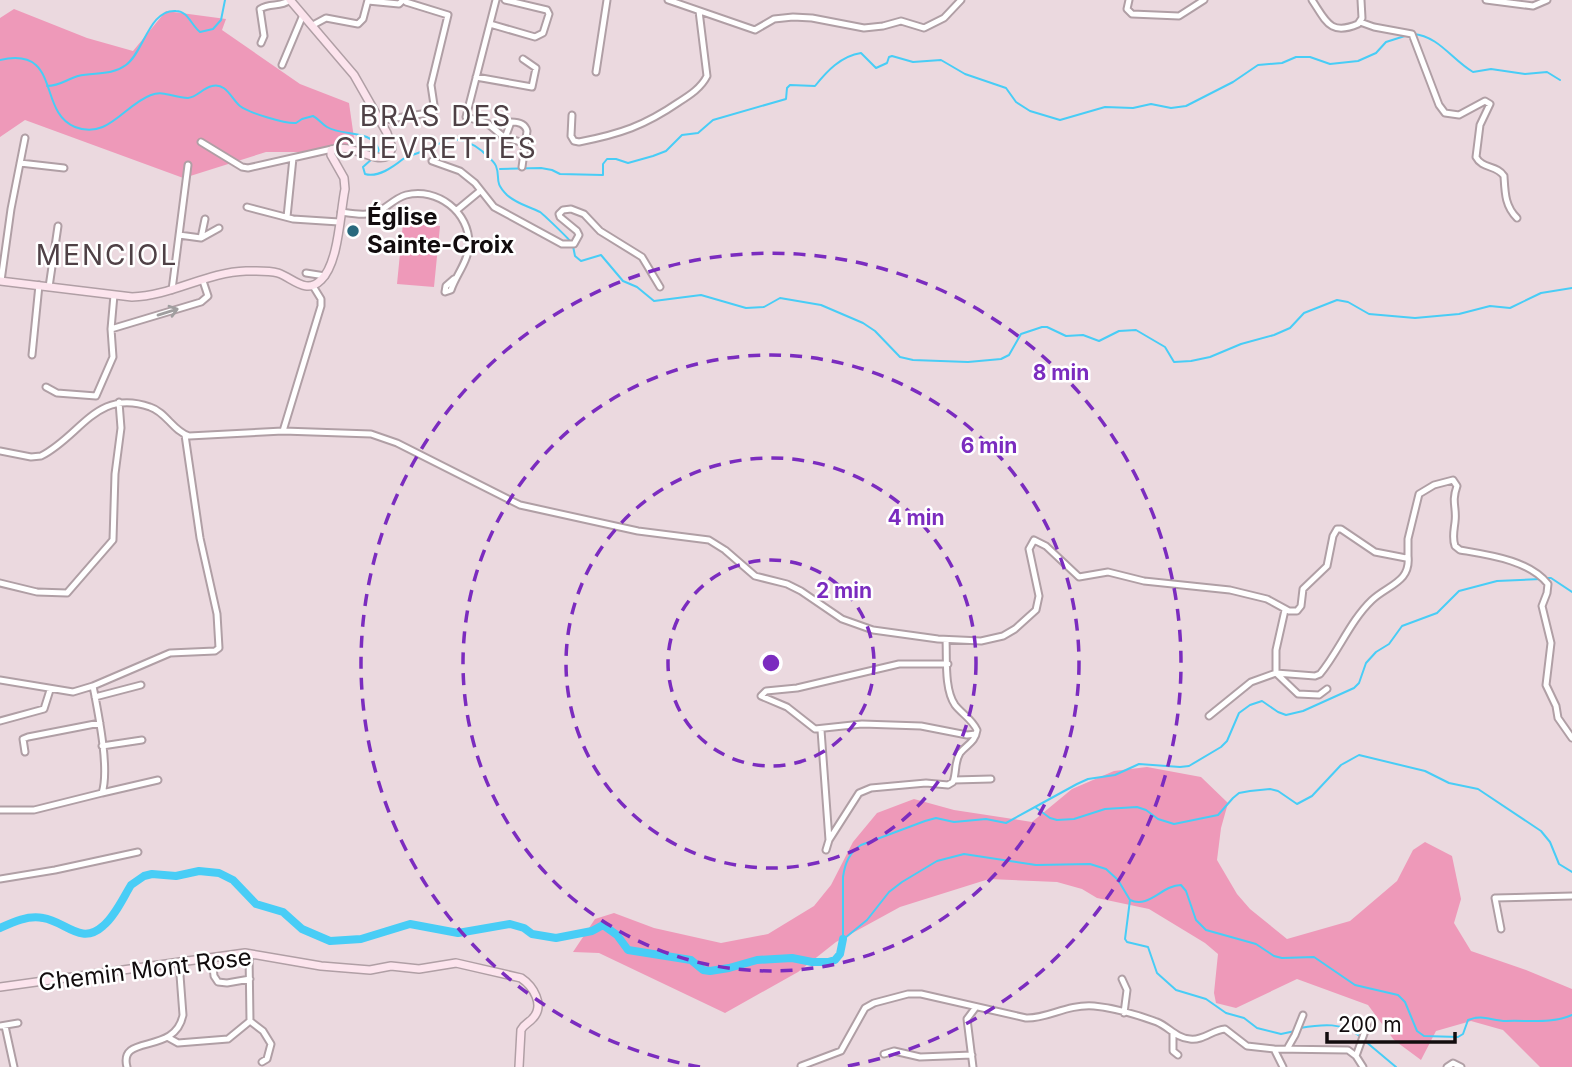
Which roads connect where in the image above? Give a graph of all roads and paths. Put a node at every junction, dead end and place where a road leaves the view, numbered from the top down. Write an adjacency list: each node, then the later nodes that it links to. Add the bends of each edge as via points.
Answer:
1 (290, 0): 16 (main road); 20 (street, via 260,9)
2 (496, 0): 18 (street)
3 (505, 0): 18 (street, via 547,10 543,33 536,37)
4 (607, 0): 23 (street)
5 (668, 0): 15 (street)
6 (961, 0): 15 (street, via 944,18 924,28 901,21 864,28 793,17 774,19 755,30)
7 (1129, 0): 8 (street, via 1127,9 1132,14 1175,17)
8 (1204, 0)
9 (1312, 0): 17 (street, via 1329,26 1350,28)
10 (1361, 0): 17 (street)
11 (1486, 0): 12 (street, via 1533,6)
12 (1547, 0)
13 (368, 1): 14 (street); 19 (street, via 358,24 326,18)
14 (404, 1): 26 (street, via 447,15 431,85 433,112)
15 (699, 11): 25 (street, via 706,76 692,93 653,120 579,142 571,136)
16 (303, 15): 19 (main road); 22 (street)
17 (1360, 22): 43 (street, via 1412,34 1445,113 1459,115 1485,101 1490,104 1480,125 1476,157 1504,176 1505,200)
18 (490, 24): 24 (street)
19 (313, 25): 26 (main road, via 354,75)
20 (261, 43)
21 (523, 59): 24 (street, via 536,68 530,88)
22 (282, 65)
23 (596, 72)
24 (476, 77): 28 (street, via 466,117 488,124)
25 (572, 115)
26 (378, 121): 31 (main road, via 392,148 386,157)
27 (25, 138): 34 (street)
28 (505, 138): 30 (street); 30 (street, via 510,122 522,124 527,131)
29 (201, 142): 32 (street, via 242,167)
30 (525, 143): 36 (street)
31 (335, 148): 32 (street); 41 (main road, via 331,155 345,183)
32 (293, 158): 42 (street)
33 (432, 161): 38 (street, via 460,171)
34 (20, 163): 37 (street); 53 (street)
35 (188, 166): 48 (street)
36 (522, 167)
37 (64, 168)
38 (481, 191): 40 (street); 58 (street, via 497,209 568,245 576,243 579,235 559,214 571,209 581,212 642,257)
39 (247, 207): 42 (street)
40 (457, 210): 41 (street, via 440,198 421,193 405,195 369,215); 52 (street, via 469,244)
41 (341, 212): 45 (main road)
42 (287, 217): 45 (street)
43 (1517, 218)
44 (205, 219): 49 (street)
45 (339, 222): 51 (main road)
46 (58, 226): 57 (street)
47 (219, 228): 49 (street)
48 (179, 235): 49 (street); 59 (street)
49 (201, 238)
50 (306, 273): 51 (street)
51 (325, 275): 56 (main road)
52 (454, 279)
53 (1, 281): 55 (main road)
54 (203, 281): 56 (main road, via 243,271 268,271); 59 (main road); 61 (street, one-way to 54, via 201,302 208,296)
55 (39, 285): 57 (main road); 62 (street)
56 (313, 286): 65 (street, via 321,306)
57 (49, 287): 60 (main road)
58 (660, 287)
59 (172, 290): 60 (main road, via 142,297)
60 (114, 295): 61 (street)
61 (111, 328): 63 (street, via 113,357 96,396 57,393)
62 (32, 355)
63 (46, 387)
64 (119, 402): 66 (street, via 152,407); 67 (street, via 103,407 41,456); 69 (street, via 111,542 67,593)
65 (283, 431): 66 (street); 71 (street, via 358,432 385,438 520,505 638,531 709,540 755,576 787,584 842,619 873,630)
66 (185, 435): 76 (street, via 219,645 215,651 170,653)
67 (0, 451)
68 (1408, 556): 70 (street, via 1402,559 1375,552 1337,529 1327,566 1303,589 1300,608); 73 (street, via 1405,576 1372,600 1320,674); 85 (street, via 1419,494 1455,481 1455,546 1504,558 1548,584 1542,606 1551,643 1546,685 1558,718)
69 (0, 583)
70 (1285, 610): 71 (street, via 1267,599 1230,590 1144,581 1108,572 1079,578 1034,540 1028,549 1039,596 1036,610 1003,636 981,641); 73 (street)
71 (946, 639): 72 (street)
72 (948, 664): 83 (street, via 899,664 766,691 761,696); 84 (street, via 954,703 974,723)
73 (1276, 673): 77 (street, via 1298,694 1319,695); 80 (street, via 1251,682)
74 (0, 680): 78 (street)
75 (141, 685): 79 (street)
76 (93, 686): 78 (street); 79 (street)
77 (1328, 689)
78 (50, 690): 81 (street, via 44,709)
79 (95, 697): 82 (street)
80 (1209, 716)
81 (0, 721)
82 (100, 723): 87 (street); 88 (street, via 23,738)
83 (821, 730): 84 (street, via 862,724); 94 (street)
84 (976, 733): 89 (street, via 958,756)
85 (1572, 738)
86 (142, 740): 87 (street)
87 (102, 746): 92 (street)
88 (25, 752)
89 (954, 779): 90 (street); 94 (street, via 948,785 926,783 859,793)
90 (991, 779)
91 (158, 780): 92 (street)
92 (102, 793): 93 (street, via 34,810)
93 (0, 810)
94 (829, 840): 95 (street)
95 (826, 850)
96 (138, 852): 97 (street)
97 (0, 879)
98 (1572, 896): 99 (street, via 1495,898)
99 (1501, 929)
100 (249, 954): 101 (main road, Chemin Mont Rose); 103 (street); 125 (main road, Chemin Mont Rose, via 370,970 456,963 521,978 535,994 537,1010 521,1030)
101 (212, 958): 102 (main road, Chemin Mont Rose); 103 (street, via 218,982)
102 (179, 962): 105 (main road, Chemin Mont Rose); 114 (street, via 183,1015 178,1030)
103 (250, 979): 110 (street)
104 (1122, 979): 107 (street, via 1127,990)
105 (0, 988)
106 (976, 1007): 107 (street, via 1031,1018 1083,1006); 118 (street, via 967,1019); 122 (street, via 916,993 874,1003 860,1015 841,1051)
107 (1124, 1013): 113 (street, via 1156,1022)
108 (1303, 1015): 116 (street)
109 (1369, 1020): 120 (street)
110 (250, 1021): 114 (street, via 228,1040 178,1042); 121 (street, via 271,1044)
111 (18, 1023): 112 (street)
112 (3, 1026): 123 (street)
113 (1173, 1034): 115 (street, via 1195,1040 1225,1029 1247,1046); 119 (street)
114 (169, 1038): 124 (street, via 129,1050)
115 (1273, 1049): 116 (street); 127 (street)
116 (1287, 1049): 120 (street, via 1343,1049)
117 (884, 1054): 118 (street)
118 (972, 1055): 126 (street)
119 (1178, 1055)
120 (1356, 1056): 128 (street)
121 (262, 1062)
122 (802, 1066)
123 (15, 1067)
124 (127, 1067)
125 (519, 1067)
126 (973, 1067)
127 (1283, 1067)
128 (1363, 1067)
129 (1447, 1067): 130 (street, via 1453,1063)
130 (1461, 1067)

